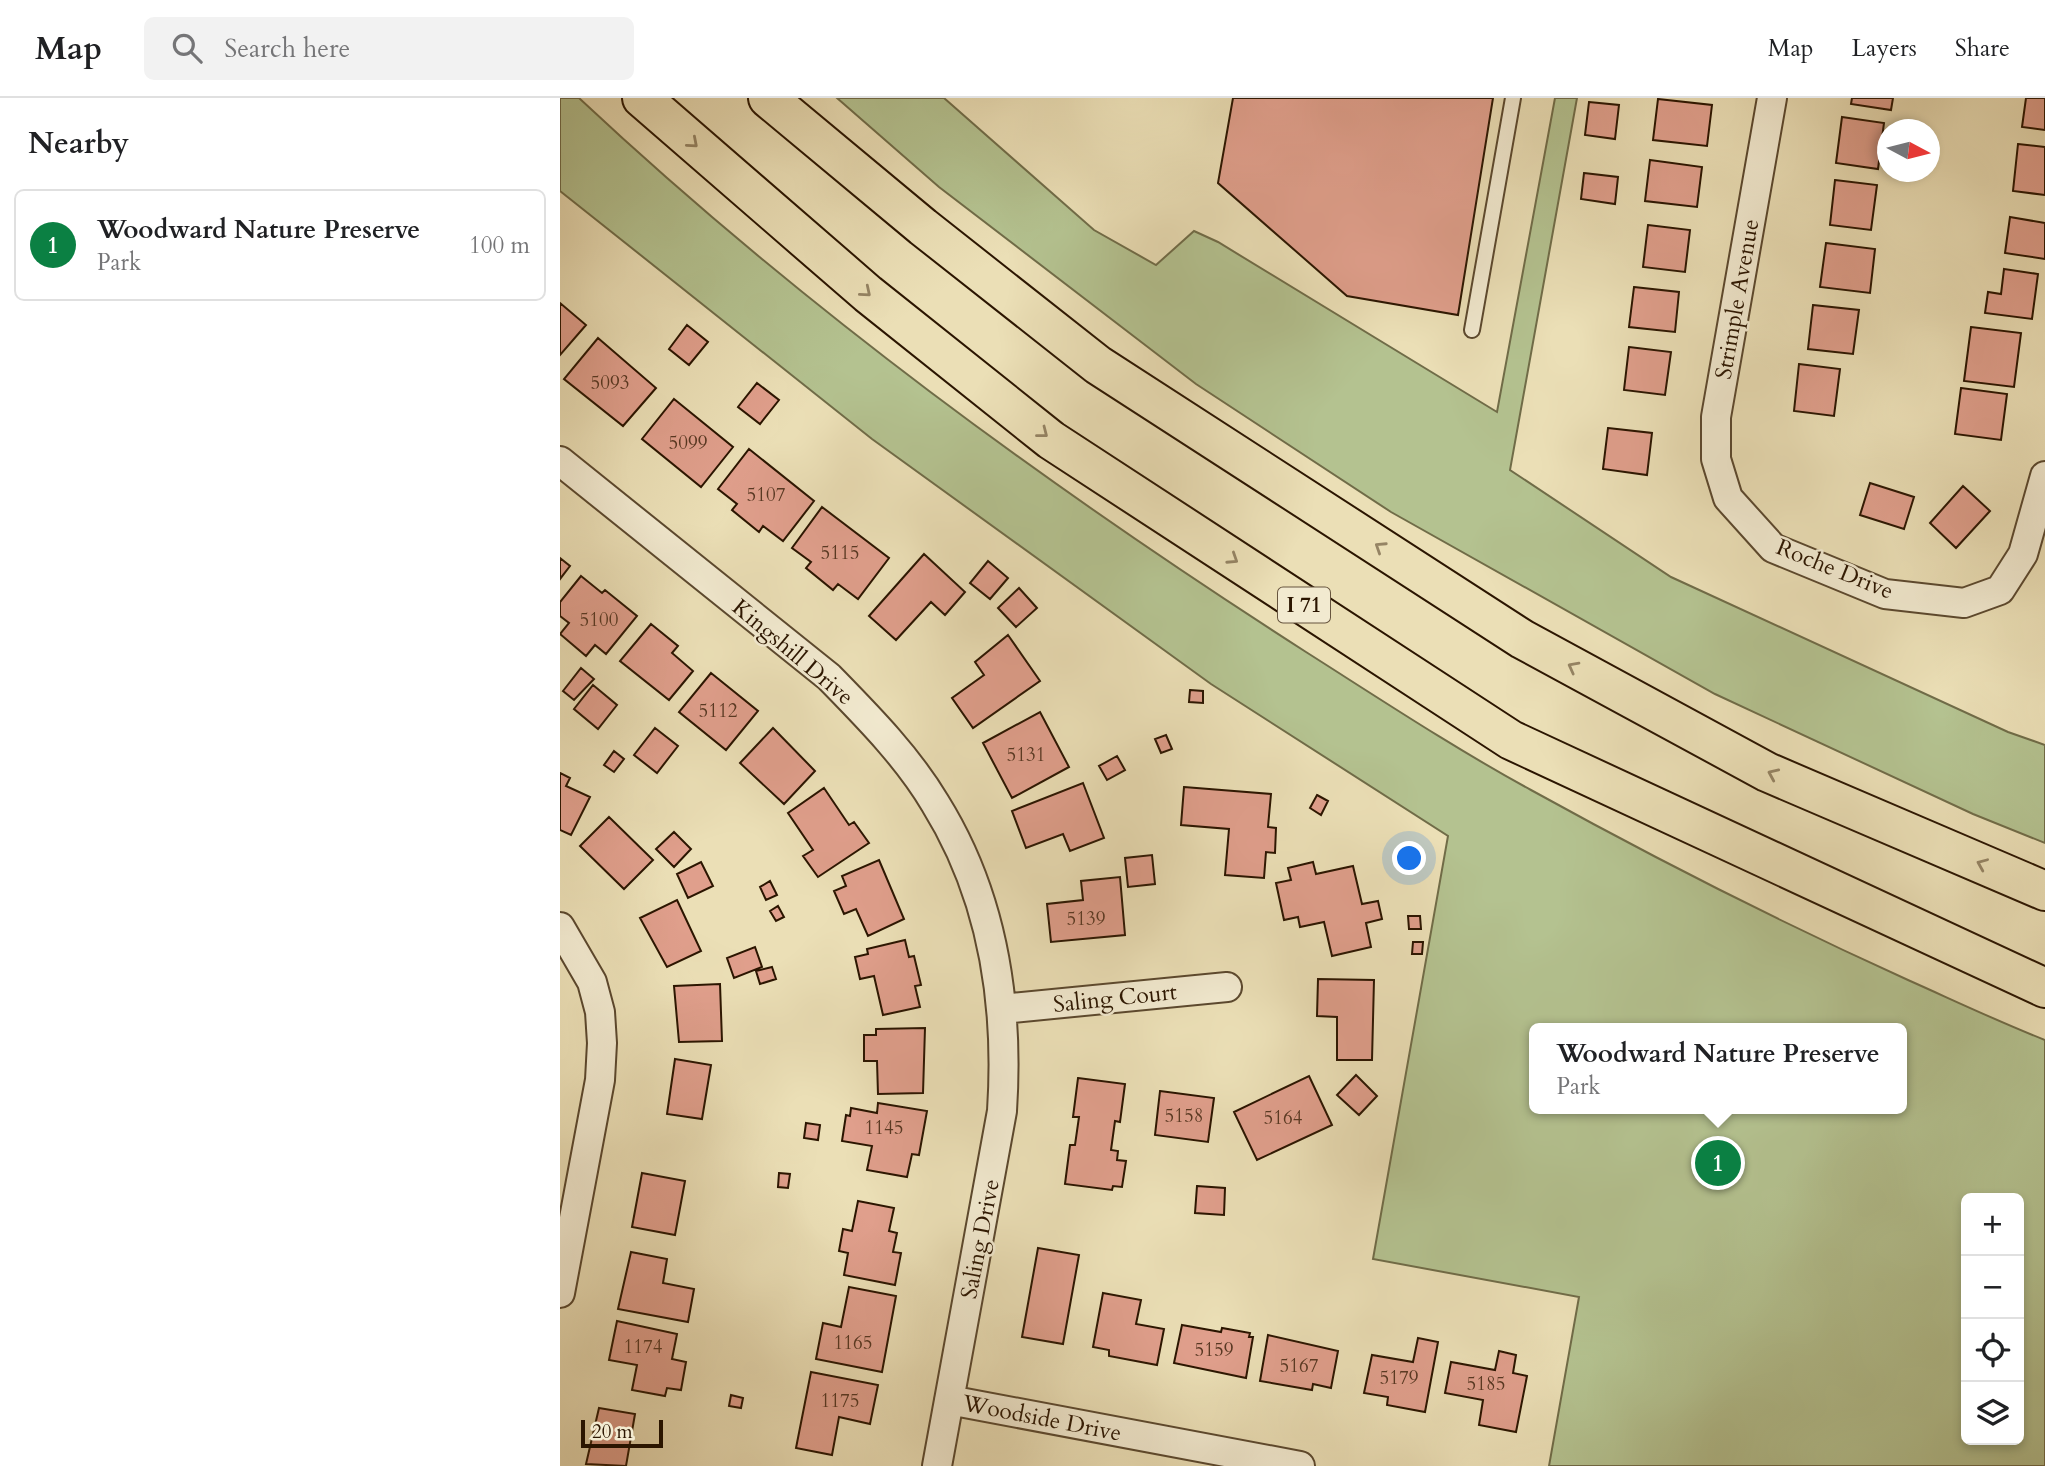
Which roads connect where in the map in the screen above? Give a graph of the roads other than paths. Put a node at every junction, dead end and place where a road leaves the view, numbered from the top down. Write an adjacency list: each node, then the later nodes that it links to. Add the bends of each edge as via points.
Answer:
1 (642, 98): 12 (highway, I 71, one-way to 12, via 868,294 1051,440 1511,740)
2 (768, 98): 9 (highway, one-way to 2, via 1767,772 1522,639 1098,365)
3 (1513, 98): 5 (lane)
4 (1772, 98): 8 (street, Strimple Avenue, via 1716,417 1716,459)
5 (1472, 330)
6 (560, 461): 13 (street, Kingshill Drive, via 829,677 905,762 936,804 982,904)
7 (2045, 476): 8 (street, Roche Drive, via 2022,554 2000,590 1964,603 1885,594 1773,548)
8 (1728, 498)
9 (2045, 891)
10 (560, 927): 14 (street, via 592,982 602,1043 600,1080)
11 (1227, 987): 13 (street, Saling Court)
12 (2045, 988)
13 (1002, 1009): 15 (street, Saling Drive, via 1006,1058 996,1153)
14 (560, 1293)
15 (949, 1400): 16 (street, Saling Drive); 17 (street, Woodside Drive)
16 (937, 1466)
17 (1300, 1466)

